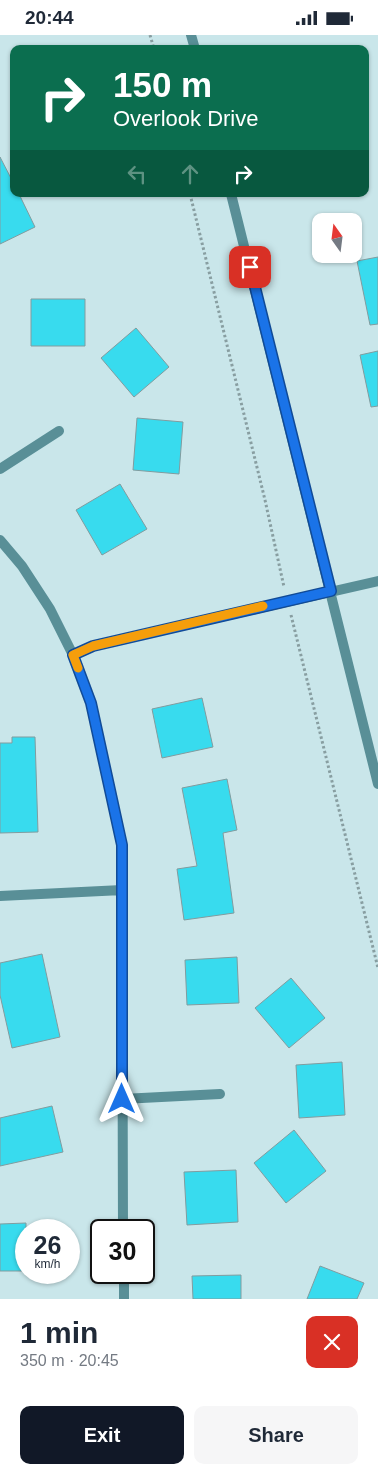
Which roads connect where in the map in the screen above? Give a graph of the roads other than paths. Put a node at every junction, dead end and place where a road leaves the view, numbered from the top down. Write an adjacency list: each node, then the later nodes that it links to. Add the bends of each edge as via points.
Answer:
1 (232, 197): 6 (street)
2 (59, 431): 3 (street)
3 (0, 469)
4 (0, 540): 7 (street, via 22,566 50,609)
5 (378, 581): 6 (street)
6 (331, 591): 7 (street, via 93,646); 8 (street)
7 (73, 655): 9 (street, via 91,703 117,816 122,845)
8 (378, 784)
9 (122, 890): 10 (street); 12 (street)
10 (0, 895)
11 (220, 1094): 12 (street)
12 (122, 1099): 13 (street)
13 (123, 1219)
14 (124, 1284): 15 (street)
15 (124, 1299)

